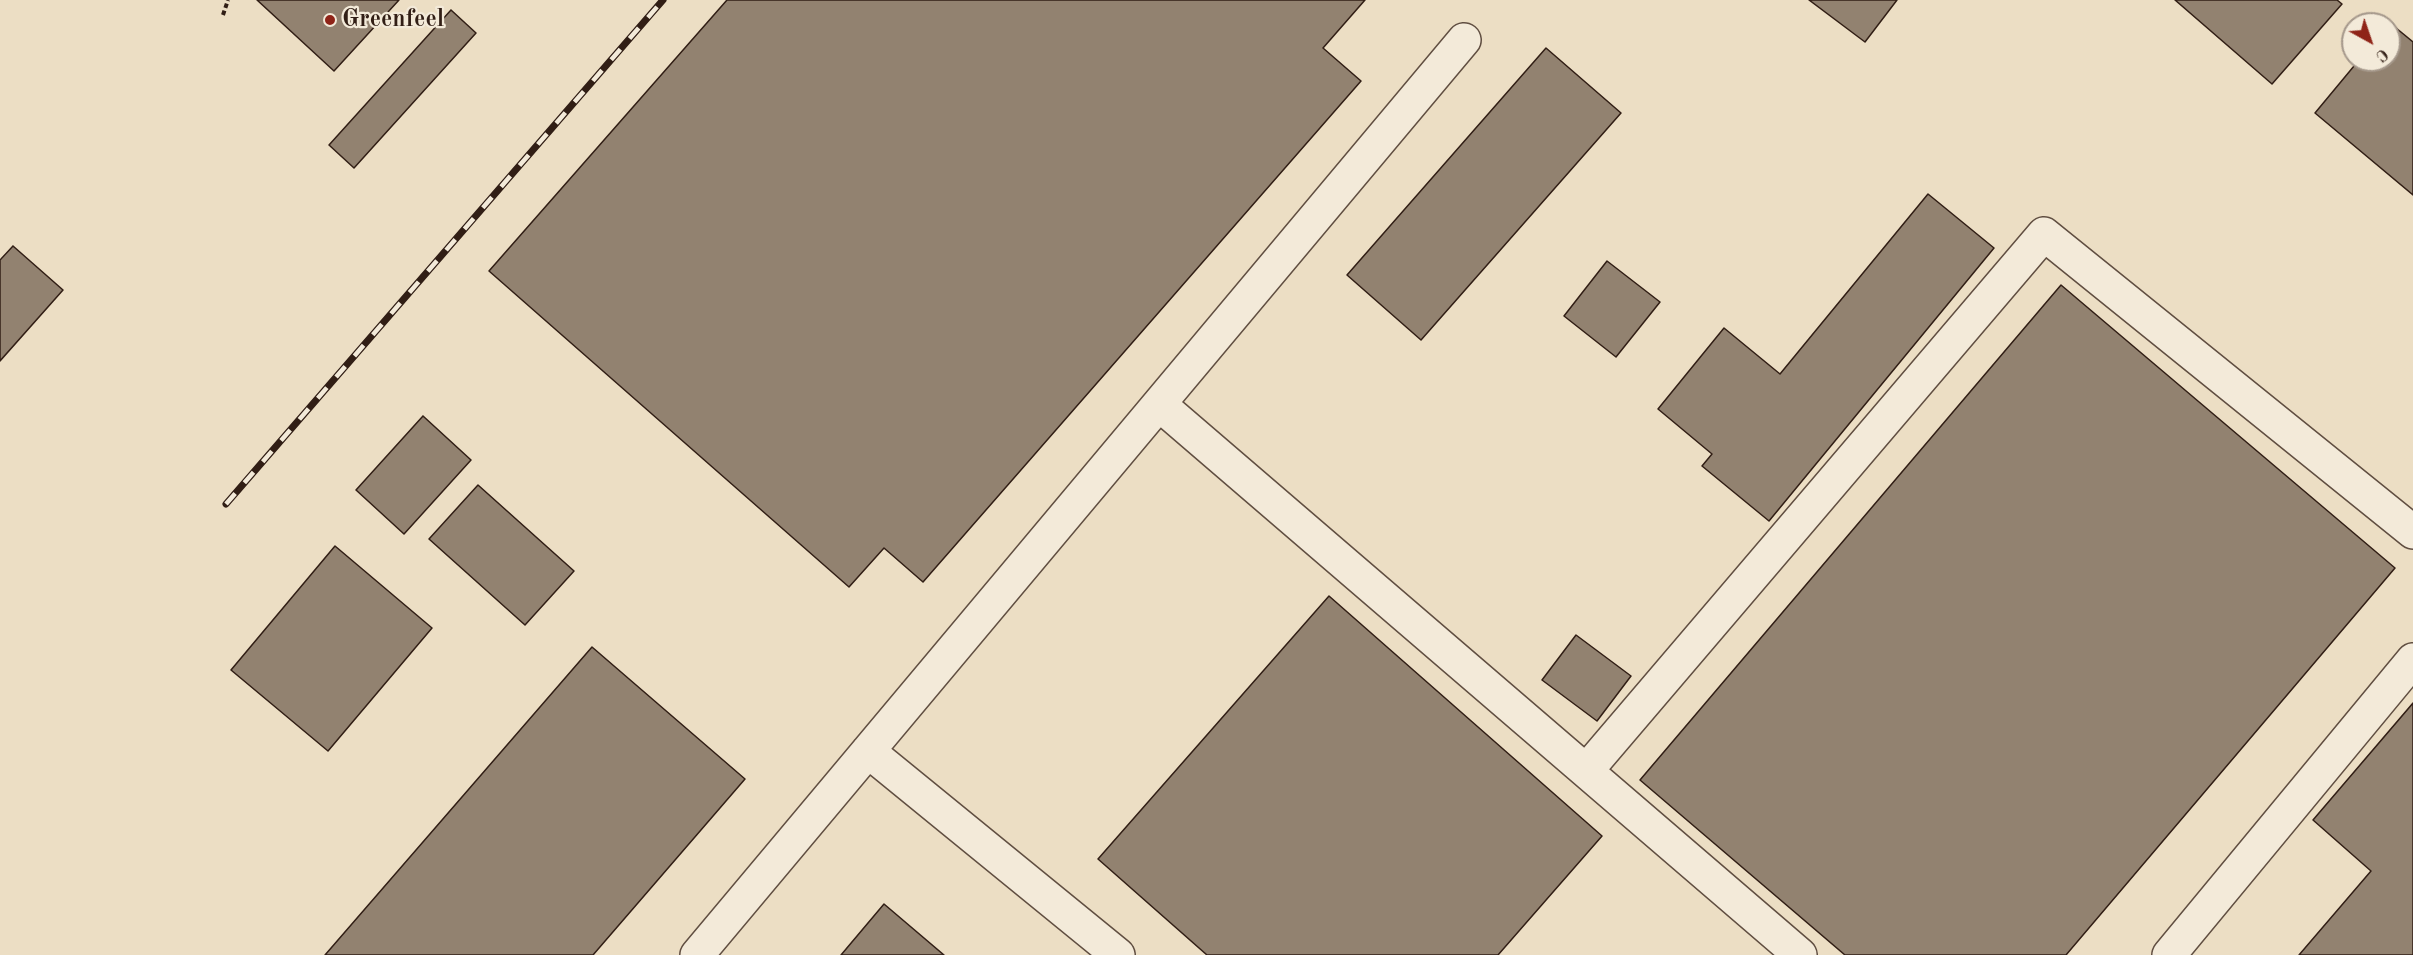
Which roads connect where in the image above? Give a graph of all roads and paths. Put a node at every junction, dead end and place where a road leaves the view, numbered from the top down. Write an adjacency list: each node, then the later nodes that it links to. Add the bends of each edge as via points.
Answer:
1 (228, 0): 2 (path)
2 (223, 15)
3 (1464, 40): 4 (lane)
4 (1159, 404): 7 (lane); 8 (lane)
5 (2413, 532): 8 (lane, via 2044,234)
6 (2413, 660): 12 (lane)
7 (868, 751): 9 (lane); 10 (lane)
8 (1586, 771): 11 (lane)
9 (697, 955)
10 (1118, 955)
11 (1800, 955)
12 (2169, 955)

